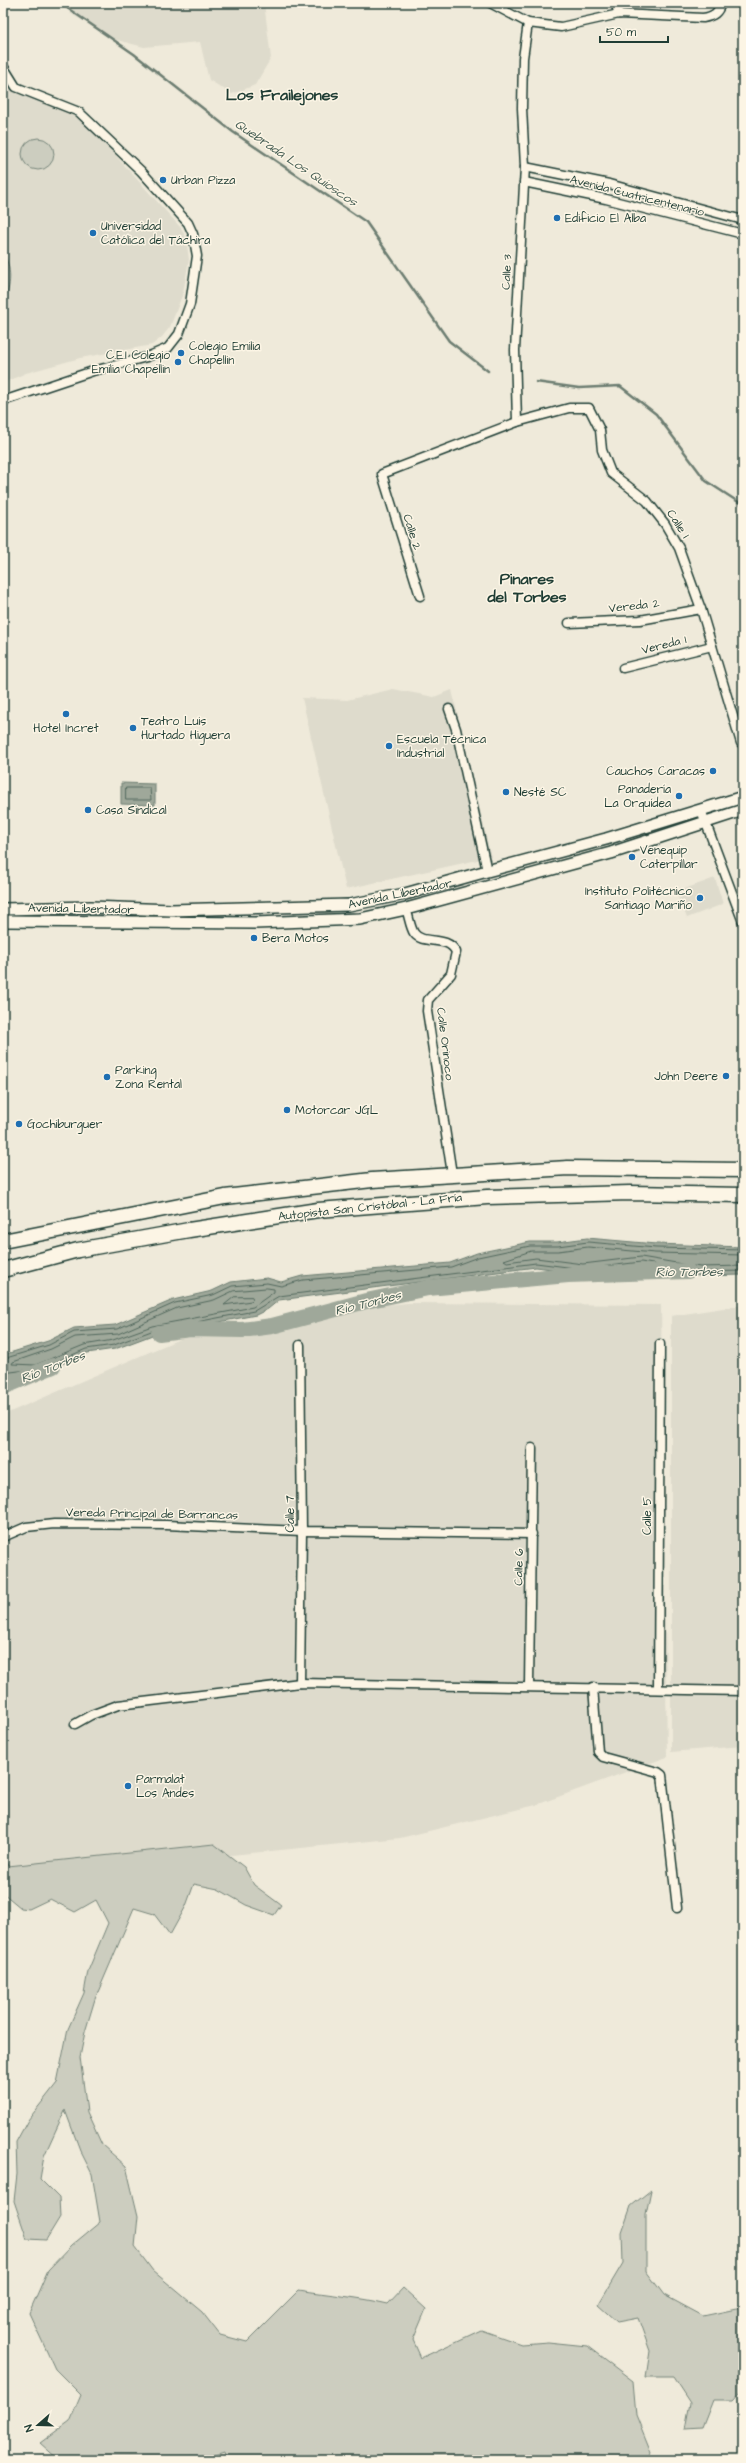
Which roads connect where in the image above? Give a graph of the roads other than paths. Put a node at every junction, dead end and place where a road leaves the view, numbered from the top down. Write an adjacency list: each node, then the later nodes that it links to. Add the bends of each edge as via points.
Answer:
1 (490, 3): 5 (street)
2 (615, 3): 4 (street)
3 (722, 3): 4 (street, via 719,11 712,17 703,18)
4 (619, 14): 5 (street, via 561,27)
5 (528, 23): 7 (street, Calle 3, via 523,58)
6 (3, 66): 11 (street, via 16,87 79,112 141,171 188,223 197,256 190,304 178,334 168,348 147,357)
7 (525, 167): 8 (street, Calle 3); 9 (street, Avenida Cuatricentenario, via 609,184)
8 (524, 182): 10 (street, Avenida Cuatricentenario, via 606,199); 12 (street, Calle 3, via 515,350)
9 (743, 220)
10 (743, 234)
11 (3, 401)
12 (517, 422): 13 (street, Calle 2, via 382,474); 14 (street, Calle 1, via 569,408 589,408 600,430 602,450 610,473 647,501 665,524 679,548)
13 (420, 596)
14 (701, 609): 15 (street, Vereda 2, via 640,620); 16 (street, Calle 1)
15 (569, 623)
16 (712, 646): 17 (street, Vereda 1); 19 (street, Calle 1)
17 (623, 668)
18 (449, 709): 24 (street, via 456,729)
19 (741, 743)
20 (743, 797): 21 (main road, Avenida Libertador)
21 (701, 810): 23 (street); 24 (main road, Avenida Libertador)
22 (743, 810): 23 (main road, Avenida Libertador)
23 (705, 822): 26 (main road, Avenida Libertador, via 611,853); 28 (street)
24 (487, 872): 25 (main road, Avenida Libertador, via 405,894 349,905 209,910 91,907)
25 (3, 909)
26 (406, 909): 27 (main road, Avenida Libertador, via 360,919 255,923); 30 (street, Calle Orinoco, via 415,934 448,943 456,952 451,974 428,1000 427,1011)
27 (3, 921)
28 (743, 922)
29 (743, 1170): 30 (highway, Autopista San Cristóbal - La Fría, via 568,1168)
30 (452, 1174): 32 (highway, Autopista San Cristóbal - La Fría, via 225,1197)
31 (743, 1195): 33 (highway, Autopista San Cristóbal - La Fría, via 630,1193 487,1196 326,1209 85,1249)
32 (3, 1241)
33 (3, 1270)
34 (660, 1344): 43 (street, Calle 5)
35 (300, 1345): 37 (street, Calle 7)
36 (532, 1448): 38 (street, Calle 6)
37 (302, 1531): 38 (street, Vereda Principal de Barrancas); 39 (street, Vereda Principal de Barrancas, via 166,1525 54,1524 26,1527); 40 (street, Calle 7)
38 (532, 1534): 41 (street, Calle 6)
39 (3, 1537)
40 (300, 1683): 41 (street, via 443,1687); 45 (street, via 118,1705)
41 (528, 1686): 42 (street)
42 (593, 1687): 43 (street); 46 (street, via 598,1752 603,1757 658,1772 662,1776)
43 (658, 1689): 44 (street)
44 (743, 1690)
45 (75, 1724)
46 (677, 1908)

